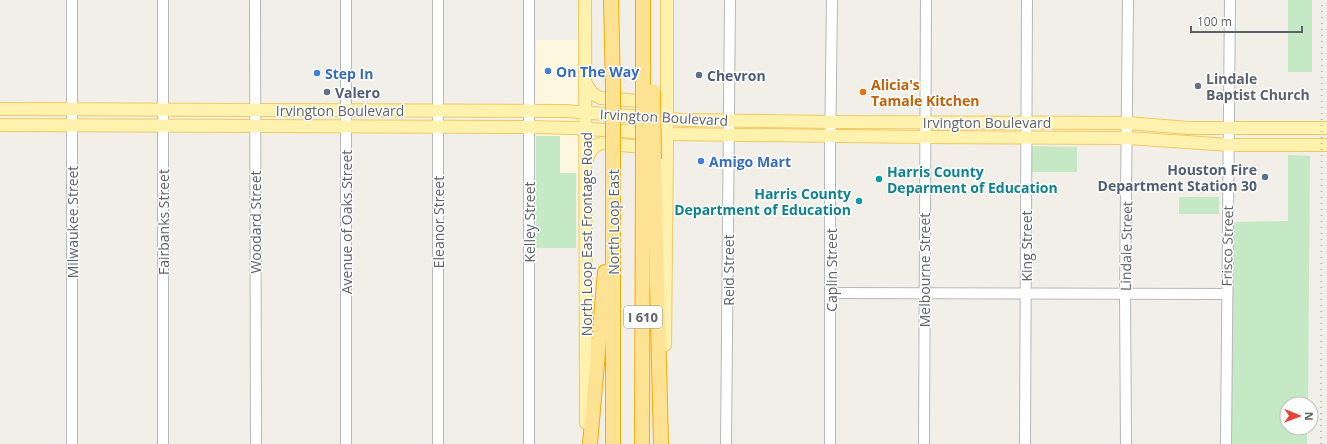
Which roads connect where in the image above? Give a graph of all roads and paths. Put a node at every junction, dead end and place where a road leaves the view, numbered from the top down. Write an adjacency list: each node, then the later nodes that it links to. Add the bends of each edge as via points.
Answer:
1 (72, 0): 20 (street, Milwaukee Street)
2 (163, 0): 21 (street, Fairbanks Street)
3 (254, 0): 22 (street, Woodard Street)
4 (346, 0): 23 (street, Avenue of Oaks Street)
5 (438, 0): 24 (street, Eleanor Street)
6 (529, 0): 25 (street, Kelley Street)
7 (585, 0): 17 (main road, North Loop East Frontage Road)
8 (611, 0): 56 (highway, North Loop East / I 610, bridge)
9 (642, 0): 53 (highway, I 610, bridge, via 642,62 648,91)
10 (667, 0): 18 (main road)
11 (730, 0): 28 (street, Reid Street)
12 (832, 0): 29 (street, Caplin Street)
13 (926, 0): 30 (street, Melbourne Street)
14 (1027, 0): 31 (street, King Street)
15 (1128, 0): 32 (street, Lindale Street)
16 (1230, 0): 40 (street, Frisco Street)
17 (585, 82): 18 (main road, via 590,91 601,98 657,102); 26 (main road, North Loop East Frontage Road)
18 (667, 92): 27 (main road)
19 (0, 109): 20 (main road, Irvington Boulevard)
20 (72, 109): 21 (main road, Irvington Boulevard); 34 (street, Milwaukee Street)
21 (163, 109): 22 (main road, Irvington Boulevard); 35 (street, Fairbanks Street)
22 (255, 110): 23 (main road, Irvington Boulevard); 36 (street, Woodard Street)
23 (346, 110): 24 (main road, Irvington Boulevard); 37 (street, Avenue of Oaks Street)
24 (438, 111): 25 (main road, Irvington Boulevard); 38 (street, Eleanor Street)
25 (528, 111): 26 (main road, Irvington Boulevard); 39 (street, Kelley Street)
26 (585, 113): 27 (main road, Irvington Boulevard); 43 (main road, North Loop East Frontage Road)
27 (667, 119): 28 (main road, Irvington Boulevard); 44 (main road)
28 (729, 120): 29 (main road, Irvington Boulevard); 45 (street, Reid Street)
29 (831, 122): 30 (main road, Irvington Boulevard); 46 (street, Caplin Street)
30 (926, 122): 31 (main road, Irvington Boulevard); 47 (street, Melbourne Street)
31 (1027, 122): 32 (main road, Irvington Boulevard); 48 (street, King Street)
32 (1128, 123): 40 (main road, Irvington Boulevard, via 1188,128); 49 (street, Lindale Street)
33 (0, 125): 34 (main road, Irvington Boulevard)
34 (72, 125): 35 (main road, Irvington Boulevard); 62 (street, Milwaukee Street)
35 (163, 126): 36 (main road, Irvington Boulevard); 63 (street, Fairbanks Street)
36 (255, 126): 37 (main road, Irvington Boulevard); 64 (street, Woodard Street)
37 (346, 126): 38 (main road, Irvington Boulevard); 65 (street, Avenue of Oaks Street)
38 (438, 127): 39 (main road, Irvington Boulevard); 66 (street, Eleanor Street)
39 (528, 127): 43 (main road, Irvington Boulevard); 67 (street, Kelley Street)
40 (1230, 128): 41 (main road, Irvington Boulevard); 52 (street, Frisco Street)
41 (1262, 128): 42 (main road, Irvington Boulevard); 50 (main road)
42 (1327, 128)
43 (586, 129): 44 (main road, Irvington Boulevard); 54 (main road, North Loop East Frontage Road)
44 (667, 134): 45 (main road, Irvington Boulevard); 55 (main road)
45 (729, 135): 46 (main road, Irvington Boulevard); 74 (street, Reid Street)
46 (830, 136): 47 (main road, Irvington Boulevard); 57 (street, Caplin Street)
47 (925, 137): 48 (main road, Irvington Boulevard); 58 (street, Melbourne Street)
48 (1027, 138): 49 (main road, Irvington Boulevard); 60 (street, King Street)
49 (1128, 138): 52 (main road, Irvington Boulevard); 59 (street, Lindale Street)
50 (1262, 144): 51 (main road, Irvington Boulevard); 52 (main road, Irvington Boulevard)
51 (1327, 144)
52 (1230, 145): 61 (street, Frisco Street)
53 (648, 158): 71 (highway, I 610); 72 (highway)
54 (586, 162): 55 (main road, via 591,149 602,143 657,150); 68 (main road, North Loop East Frontage Road)
55 (666, 169): 73 (main road)
56 (613, 176): 69 (highway); 70 (highway, North Loop East / I 610)
57 (831, 293): 58 (street); 75 (street, Caplin Street)
58 (924, 293): 60 (street); 76 (street, Melbourne Street)
59 (1125, 293): 60 (street); 61 (street); 78 (street, Lindale Street)
60 (1026, 294): 77 (street, King Street)
61 (1227, 294): 79 (street, Frisco Street)
62 (72, 444)
63 (163, 444)
64 (256, 444)
65 (346, 444)
66 (438, 444)
67 (529, 444)
68 (586, 444)
69 (590, 444)
70 (613, 444)
71 (642, 444)
72 (661, 444)
73 (664, 444)
74 (726, 444)
75 (830, 444)
76 (924, 444)
77 (1025, 444)
78 (1126, 444)
79 (1226, 444)

